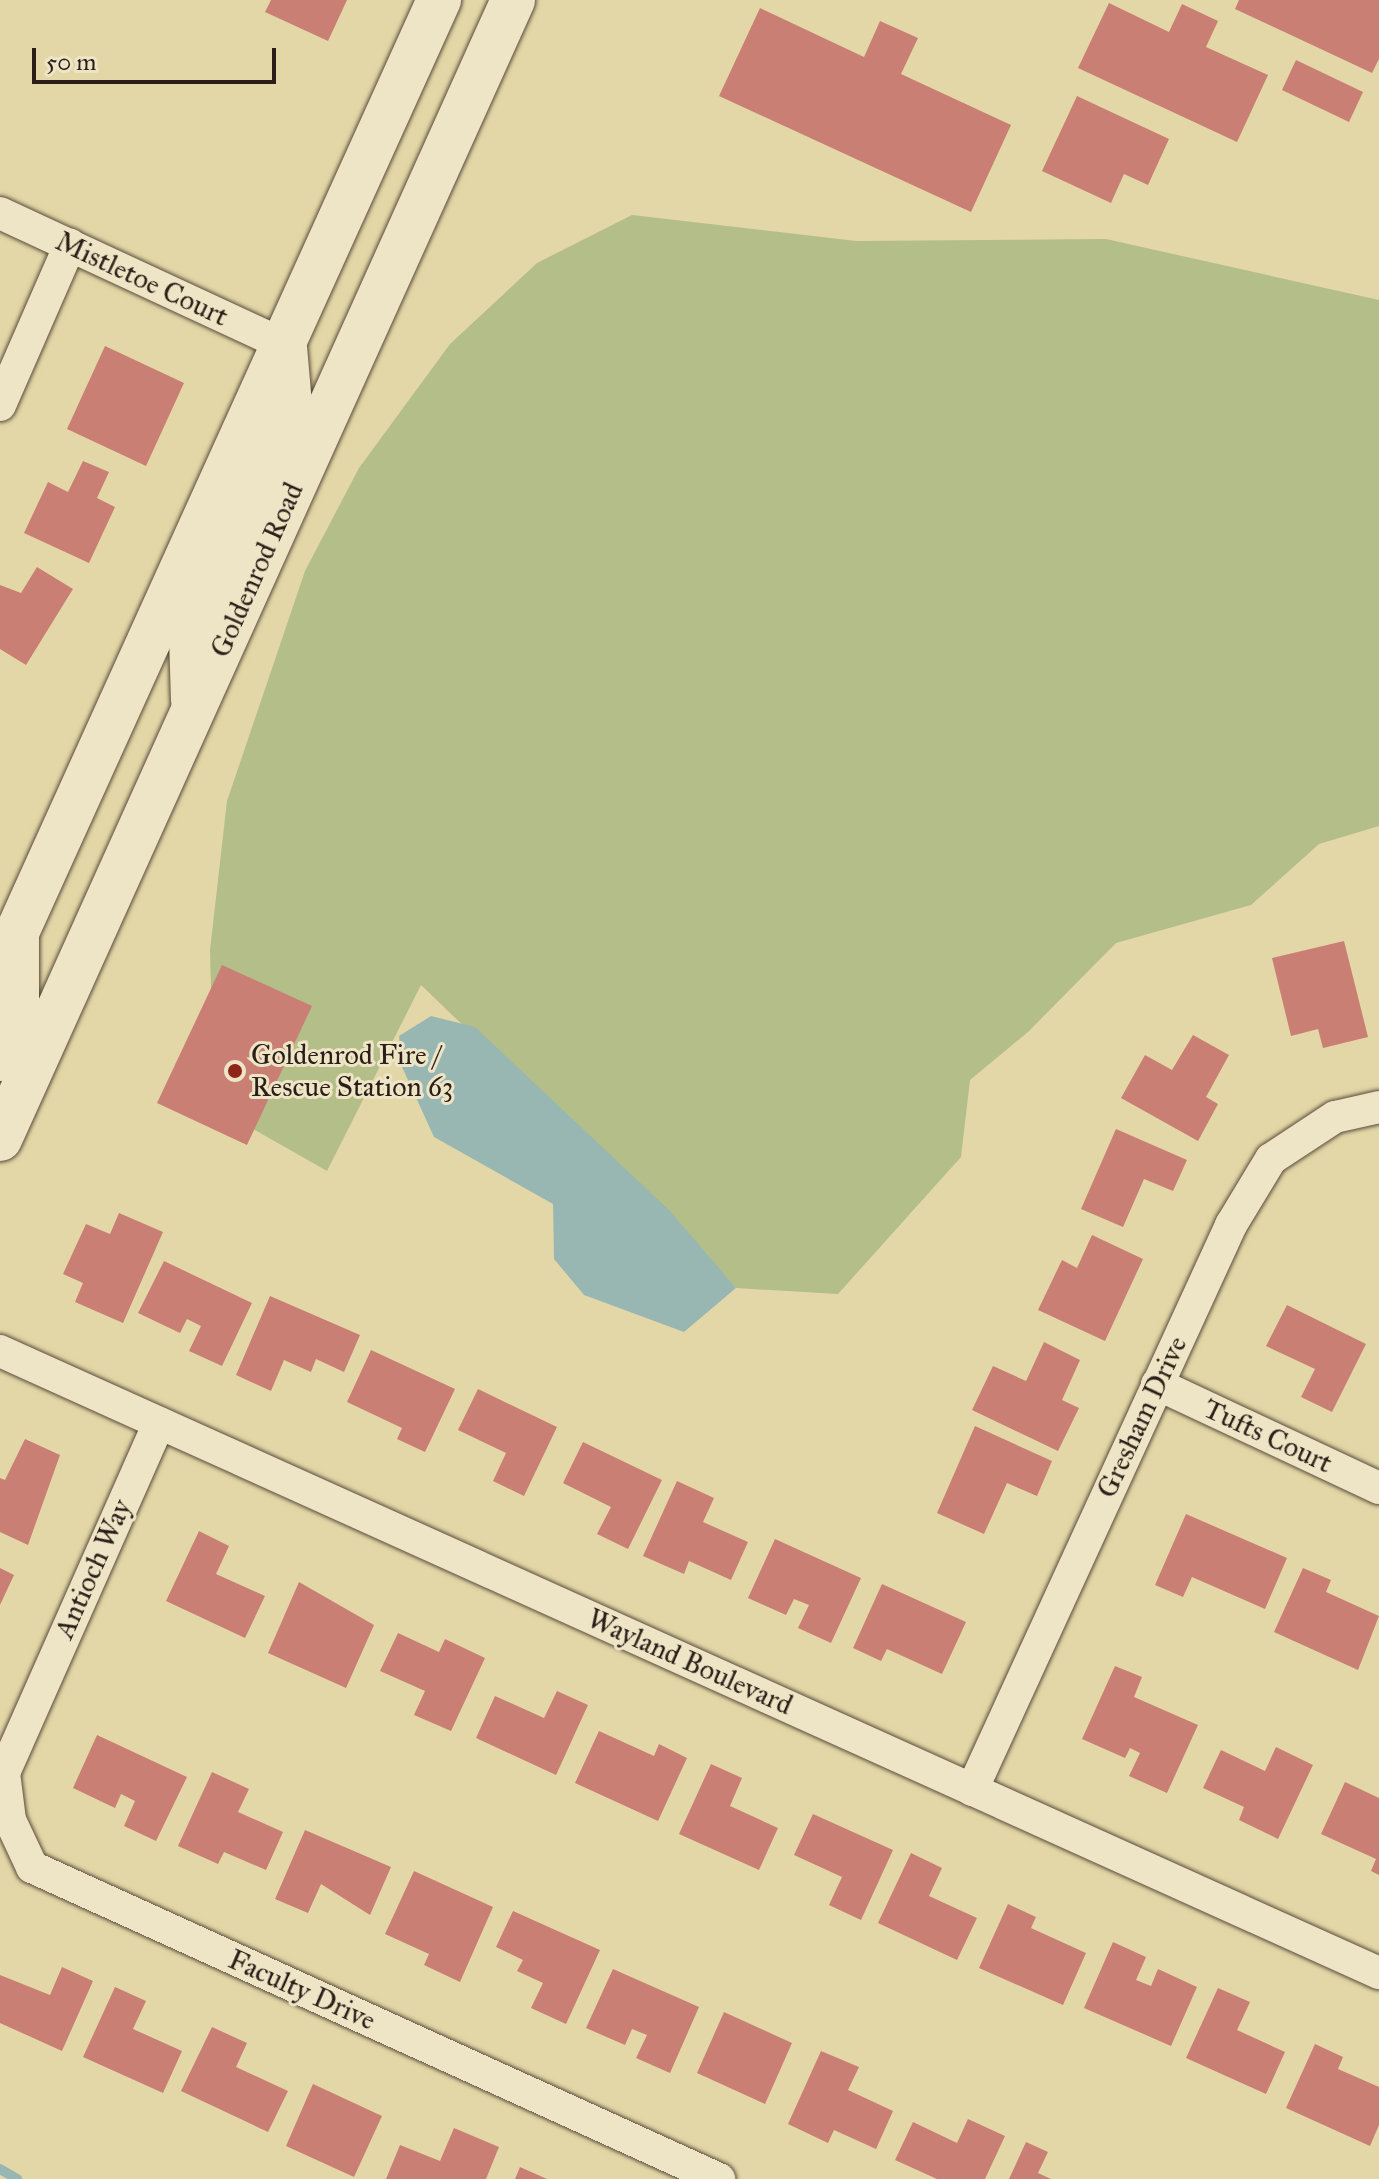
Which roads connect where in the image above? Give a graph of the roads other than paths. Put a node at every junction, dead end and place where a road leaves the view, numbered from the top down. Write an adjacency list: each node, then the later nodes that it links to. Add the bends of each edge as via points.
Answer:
1 (439, 0): 5 (main road)
2 (513, 0): 7 (main road, Goldenrod Road)
3 (0, 213): 4 (street, Mistletoe Court)
4 (70, 245): 5 (street, Mistletoe Court); 6 (street)
5 (284, 345): 7 (main road, via 291,416 191,637); 8 (main road)
6 (0, 405)
7 (194, 710): 11 (main road, Goldenrod Road)
8 (8, 952): 9 (main road, via 17,1023)
9 (0, 1059)
10 (1379, 1107): 13 (street, Gresham Drive, via 1335,1117 1271,1159 1231,1225)
11 (0, 1139)
12 (0, 1351): 14 (street, Wayland Boulevard)
13 (1157, 1384): 15 (street, Tufts Court); 17 (street, Gresham Drive)
14 (159, 1423): 16 (street, Antioch Way); 17 (street, Wayland Boulevard)
15 (1379, 1488)
16 (28, 1716): 19 (street, Faculty Drive, via 4,1773 10,1820 32,1867)
17 (972, 1790): 18 (street, Wayland Boulevard)
18 (1379, 1973)
19 (719, 2179)

